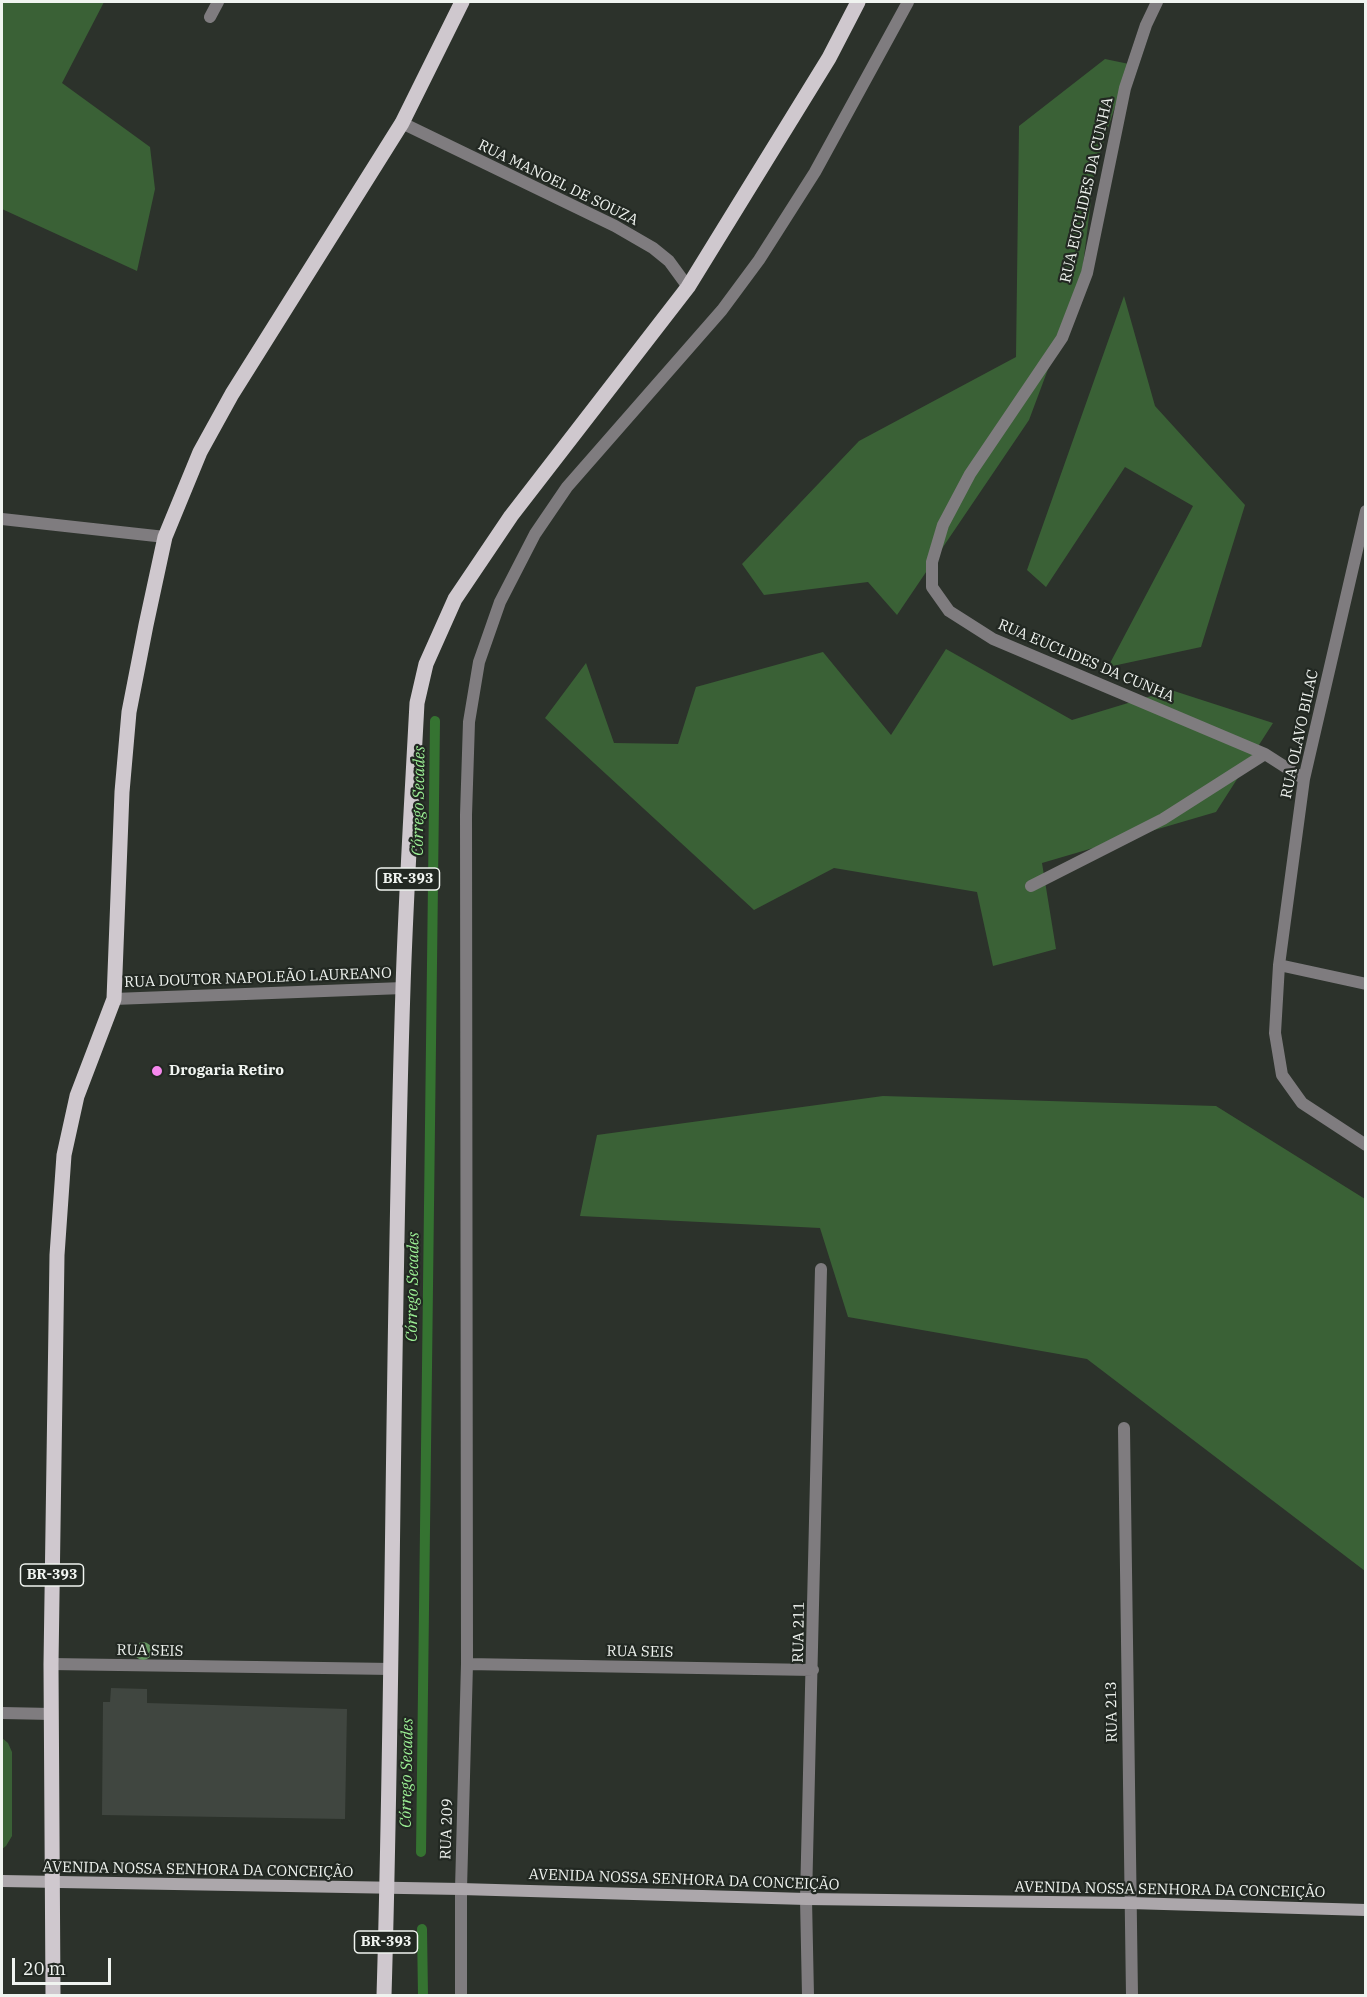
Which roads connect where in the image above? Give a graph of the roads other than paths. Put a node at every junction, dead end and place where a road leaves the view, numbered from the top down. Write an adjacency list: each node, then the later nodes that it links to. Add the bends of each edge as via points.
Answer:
1 (218, 2): 6 (street)
2 (462, 2): 7 (main road, BR-393)
3 (858, 2): 8 (main road, BR-393, via 829,58)
4 (908, 2): 23 (street, RUA 209, via 815,172 759,260 722,310 567,487 535,534 500,602 479,662 469,723 466,815)
5 (1157, 2): 12 (street, RUA EUCLIDES DA CUNHA, via 1125,88 1087,273 1079,294 1062,338 970,474 943,525 932,562 932,587 949,611 993,639)
6 (210, 17)
7 (402, 123): 8 (street, RUA MANOEL DE SOUZA, via 615,226 669,261); 11 (main road, BR-393, via 232,394 200,452)
8 (688, 287): 17 (main road, BR-393, via 511,516 455,599 426,664 417,703)
9 (1365, 511): 13 (street, RUA OLAVO BILAC)
10 (2, 519): 11 (street)
11 (165, 537): 18 (main road, BR-393, via 129,712)
12 (1265, 754): 13 (street, RUA EUCLIDES DA CUNHA); 14 (street, via 1163,819)
13 (1304, 779): 15 (street, RUA OLAVO BILAC)
14 (1031, 886)
15 (1279, 965): 16 (street); 19 (street, RUA OLAVO BILAC, via 1275,1033 1282,1075 1302,1103)
16 (1365, 984)
17 (403, 988): 18 (street, RUA DOUTOR NAPOLEÃO LAUREANO); 24 (main road, BR-393)
18 (114, 999): 22 (main road, BR-393, via 77,1096 64,1155 57,1255)
19 (1365, 1145)
20 (821, 1269): 25 (street, RUA 211)
21 (1124, 1428): 33 (street, RUA 213)
22 (51, 1664): 24 (street, RUA SEIS); 27 (main road, BR-393)
23 (467, 1664): 25 (street, RUA SEIS); 31 (street, RUA 209)
24 (392, 1670): 30 (main road, BR-393)
25 (813, 1670): 32 (street, RUA 211)
26 (2, 1713): 27 (street)
27 (52, 1714): 29 (main road, BR-393)
28 (2, 1881): 29 (street, AVENIDA NOSSA SENHORA DA CONCEIÇÃO)
29 (51, 1883): 30 (street, AVENIDA NOSSA SENHORA DA CONCEIÇÃO); 35 (main road, BR-393)
30 (386, 1889): 31 (street, AVENIDA NOSSA SENHORA DA CONCEIÇÃO); 36 (main road, BR-393)
31 (461, 1889): 32 (street, AVENIDA NOSSA SENHORA DA CONCEIÇÃO); 37 (street, RUA 209)
32 (806, 1899): 33 (street, AVENIDA NOSSA SENHORA DA CONCEIÇÃO); 38 (street, RUA 211)
33 (1130, 1903): 34 (street, AVENIDA NOSSA SENHORA DA CONCEIÇÃO); 39 (street, RUA 213)
34 (1365, 1910)
35 (53, 1995)
36 (384, 1995)
37 (461, 1995)
38 (808, 1995)
39 (1132, 1995)

